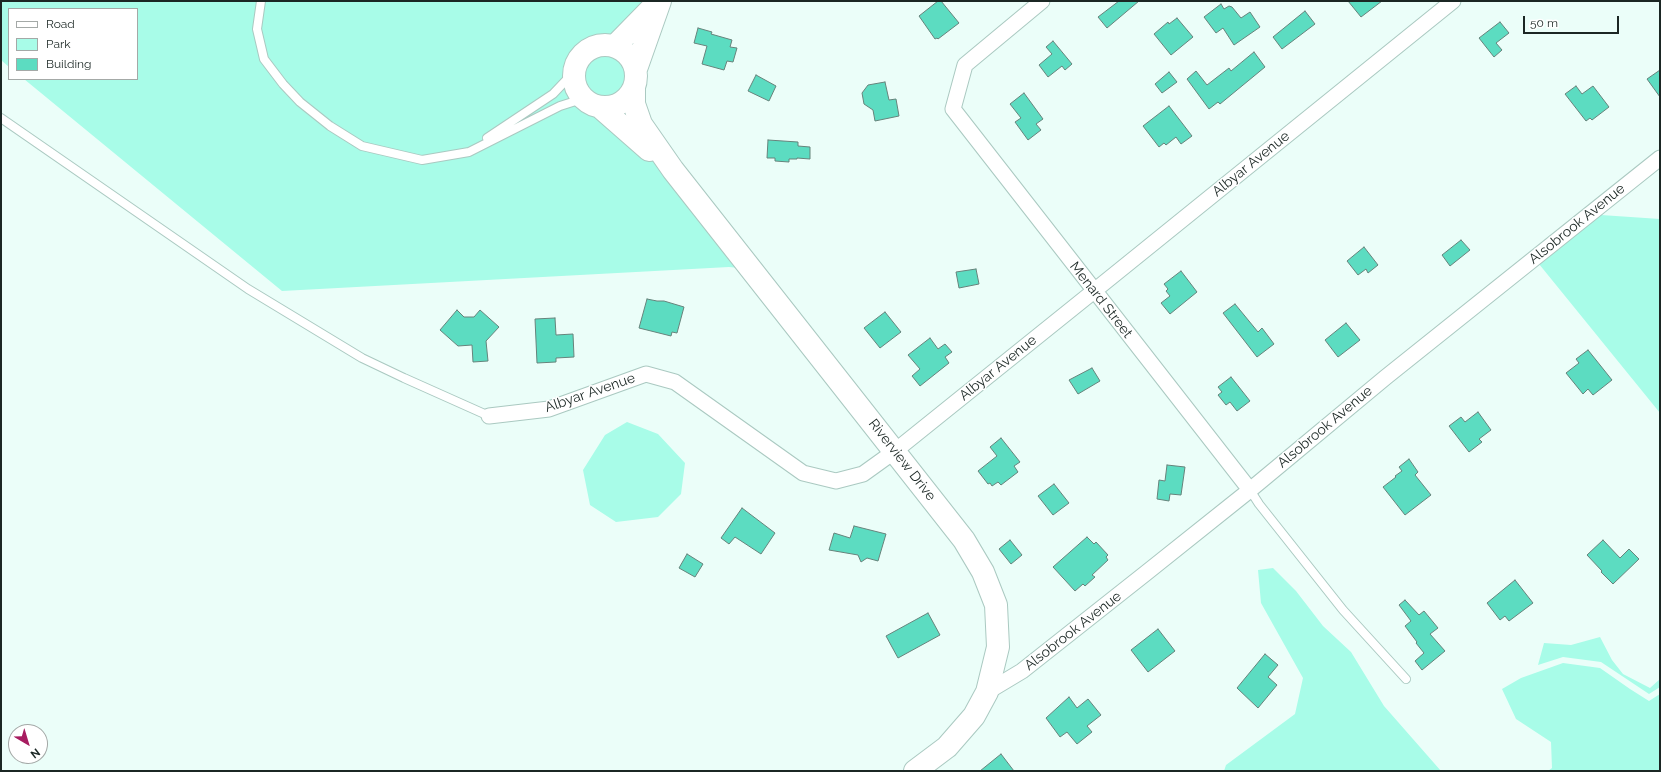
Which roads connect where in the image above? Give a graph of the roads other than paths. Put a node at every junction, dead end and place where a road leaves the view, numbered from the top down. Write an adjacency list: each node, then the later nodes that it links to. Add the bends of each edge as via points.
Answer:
1 (261, 1): 10 (lane, via 257,29 264,59 295,97 330,126 362,146 422,160)
2 (659, 1): 5 (street, Riverview Drive); 7 (street, Riverview Drive)
3 (1042, 1): 13 (street, Menard Street, via 965,65 953,109)
4 (1453, 1): 13 (street, Albyar Avenue)
5 (616, 46): 6 (street, via 601,45 588,49 575,64); 7 (street, via 631,59)
6 (573, 73): 8 (street, Riverview Drive, via 576,91); 10 (lane, via 553,94)
7 (635, 78): 8 (street, Riverview Drive, via 629,97 621,103 611,107); 12 (street, Riverview Drive, via 634,104 641,124)
8 (591, 103): 10 (lane, via 560,106); 12 (street, Riverview Drive)
9 (1, 118): 14 (lane, via 248,289 362,358)
10 (469, 152)
11 (1660, 158): 16 (street, Alsobrook Avenue, via 1386,377)
12 (673, 170): 15 (street, Riverview Drive)
13 (1094, 291): 15 (street, Albyar Avenue); 16 (street, Menard Street)
14 (489, 416): 15 (street, Albyar Avenue, via 549,409 646,374 675,382 803,473 836,481 863,474)
15 (894, 451): 18 (street, Riverview Drive, via 964,540 983,572 996,605 998,647)
16 (1250, 490): 17 (lane, via 1343,610); 18 (street, Alsobrook Avenue, via 1022,671)
17 (1406, 679)
18 (987, 692): 19 (street, Riverview Drive, via 974,716 947,747)
19 (915, 771)

